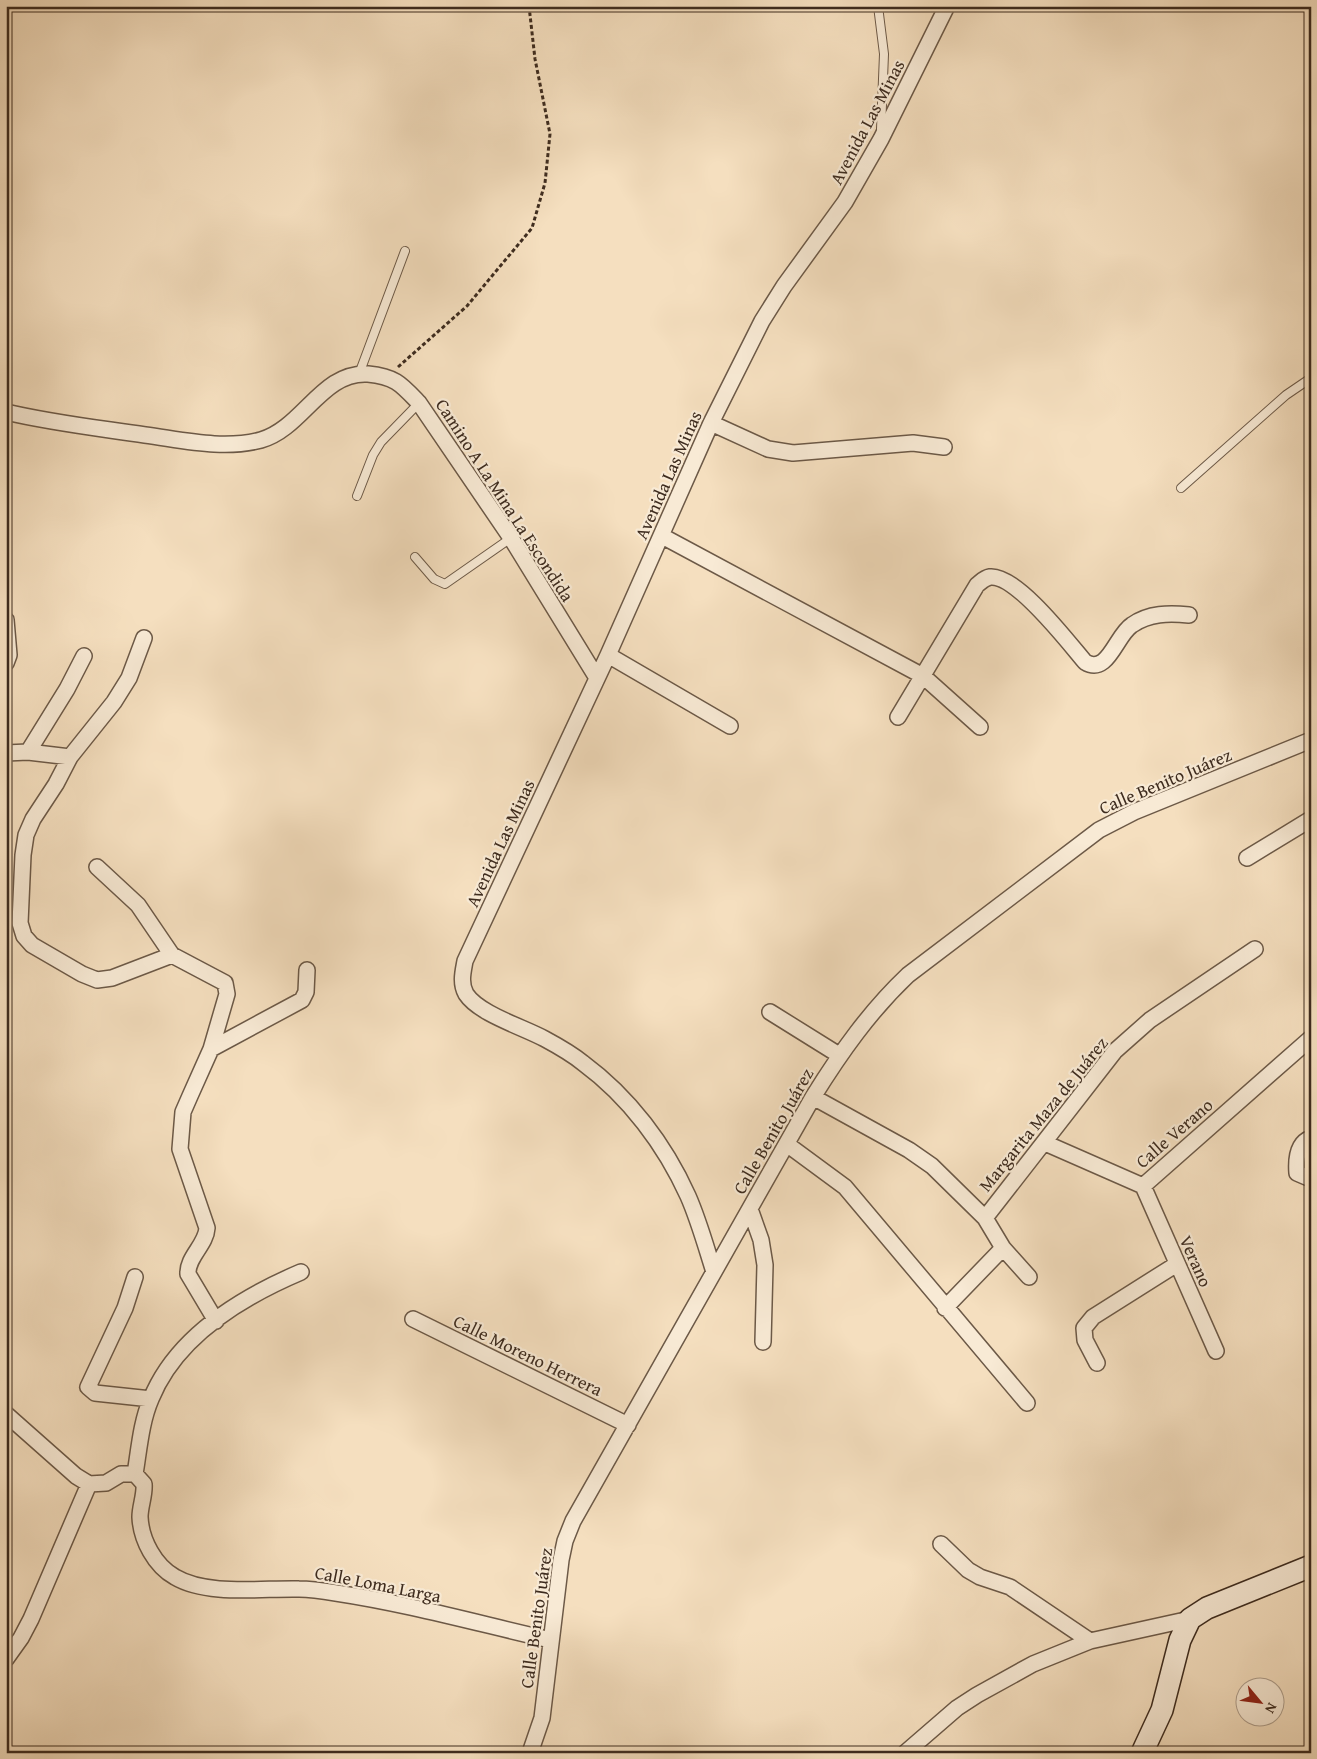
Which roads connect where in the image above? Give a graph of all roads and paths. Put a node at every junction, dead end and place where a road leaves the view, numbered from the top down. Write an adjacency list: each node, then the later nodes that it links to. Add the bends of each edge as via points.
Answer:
1 (529, 6): 7 (path, via 535,59 550,134 545,183 532,228 468,306)
2 (878, 6): 4 (lane, via 884,54)
3 (947, 6): 4 (street, Avenida Las Minas)
4 (881, 139): 11 (street, Avenida Las Minas, via 845,202 762,321)
5 (405, 251): 6 (lane)
6 (358, 374): 7 (street); 10 (street, via 334,383 286,426 264,439 240,445 68,424)
7 (387, 376): 9 (street, Camino A La Mina La Escondida)
8 (1311, 378): 13 (lane, via 1286,395)
9 (419, 403): 14 (lane, via 382,442); 16 (street, Camino A La Mina La Escondida)
10 (6, 412)
11 (711, 423): 12 (street, via 768,449 793,453 913,443); 15 (street, Avenida Las Minas)
12 (944, 447)
13 (1181, 488)
14 (357, 496)
15 (662, 536): 21 (street, Avenida Las Minas); 24 (street)
16 (511, 538): 17 (lane, via 445,584 434,579); 25 (street, Camino A La Mina La Escondida)
17 (415, 557)
18 (1189, 615): 24 (street, via 1169,613 1147,617 1130,626 1105,660 1091,666 1026,596 991,577 977,586)
19 (6, 620): 23 (street, via 9,655)
20 (144, 638): 32 (street, via 129,678 114,702)
21 (608, 655): 25 (street, Avenida Las Minas); 27 (street)
22 (84, 656): 30 (street, via 68,689)
23 (6, 662)
24 (923, 676): 26 (street); 28 (street)
25 (597, 678): 54 (street, Avenida Las Minas, via 465,961 462,978 466,993 478,1006 584,1063 643,1120 671,1162 689,1198)
26 (898, 717)
27 (730, 726)
28 (980, 727)
29 (1309, 745): 42 (street, Calle Benito Juárez, via 1134,812 1099,830 908,975 880,1001)
30 (28, 752): 31 (street); 32 (street)
31 (6, 753)
32 (70, 756): 37 (street, via 26,835 20,923 24,936 32,945 97,980 112,978)
33 (1311, 819): 34 (street)
34 (1247, 858)
35 (97, 867): 37 (street, via 138,905)
36 (1256, 949): 45 (street, Margarita Maza de Juárez, via 1150,1020 1115,1051)
37 (172, 955): 41 (street, via 220,979 227,988)
38 (308, 970): 41 (street, via 302,1000)
39 (770, 1012): 42 (street)
40 (1311, 1038): 48 (street, Calle Verano)
41 (211, 1049): 59 (street, via 183,1112 180,1149 207,1228 189,1265 188,1274)
42 (839, 1055): 43 (street, Calle Benito Juárez)
43 (814, 1097): 46 (street, Calle Benito Juárez); 50 (street, via 932,1166)
44 (1311, 1138): 47 (street, via 1300,1147)
45 (1045, 1143): 48 (street, Calle Verano); 50 (street, Margarita Maza de Juárez)
46 (788, 1145): 49 (street, Calle Benito Juárez); 57 (street, via 845,1187)
47 (1304, 1176)
48 (1143, 1186): 52 (street, Verano)
49 (750, 1209): 54 (street, Calle Benito Juárez); 60 (street, via 761,1240 765,1265)
50 (985, 1218): 51 (street)
51 (1003, 1248): 56 (street); 57 (street)
52 (1177, 1264): 61 (street, Verano); 62 (street, via 1093,1317 1084,1328 1085,1340)
53 (301, 1272): 59 (street, via 267,1286)
54 (714, 1272): 66 (street, Calle Benito Juárez)
55 (135, 1277): 63 (street, via 125,1308 88,1387 95,1393)
56 (1029, 1277)
57 (946, 1308): 64 (street)
58 (412, 1319): 66 (street, Calle Moreno Herrera)
59 (216, 1321): 63 (street, via 188,1344)
60 (763, 1342)
61 (1216, 1351)
62 (1097, 1362)
63 (151, 1399): 67 (street)
64 (1027, 1403)
65 (6, 1414): 68 (street)
66 (628, 1425): 72 (street, Calle Benito Juárez, via 573,1521 565,1541)
67 (135, 1474): 68 (street, via 121,1474 106,1483); 72 (street, Calle Loma Larga, via 144,1484 145,1497 140,1516 144,1539 156,1560 174,1577 195,1586 335,1593)
68 (89, 1484): 74 (street, via 31,1619)
69 (941, 1544): 73 (street, via 968,1570 1010,1586)
70 (1311, 1566): 71 (street, via 1207,1608)
71 (1190, 1619): 73 (street); 77 (street, via 1180,1640 1162,1710)
72 (551, 1640): 75 (street, Calle Benito Juárez, via 542,1718)
73 (1090, 1641): 76 (street, via 1034,1664 977,1695)
74 (6, 1658)
75 (530, 1753)
76 (905, 1753)
77 (1142, 1753)

